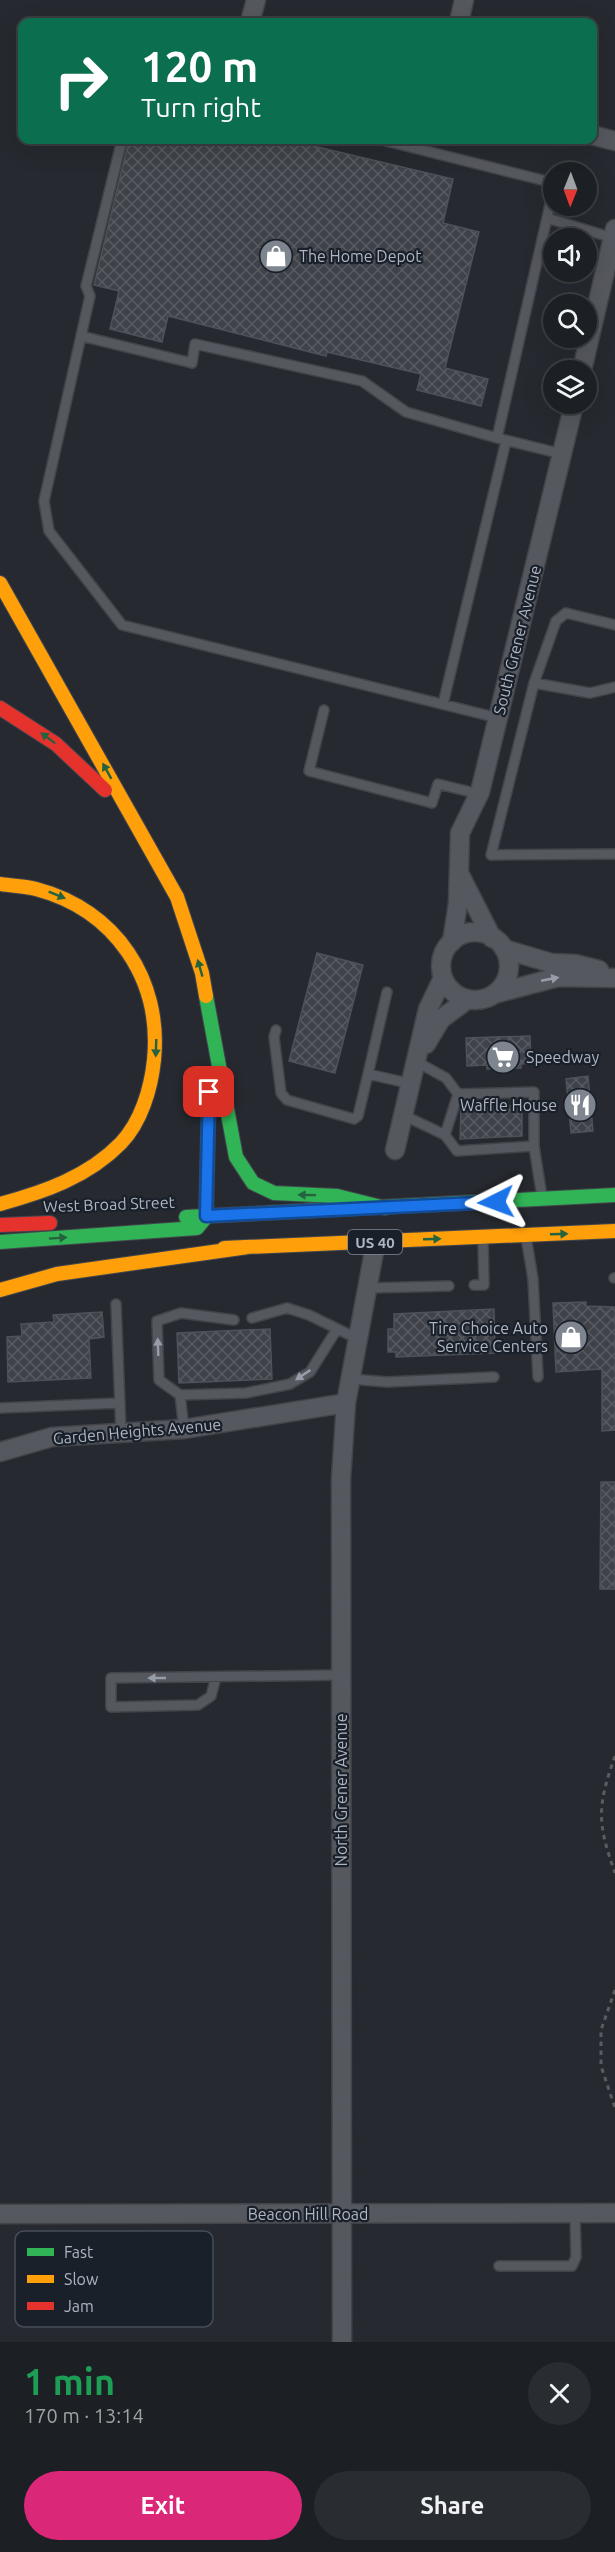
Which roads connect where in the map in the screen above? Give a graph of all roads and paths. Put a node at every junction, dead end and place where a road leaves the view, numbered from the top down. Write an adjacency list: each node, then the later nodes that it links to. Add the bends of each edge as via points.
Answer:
1 (256, 0): 3 (street)
2 (464, 0): 4 (street)
3 (251, 18)
4 (460, 18)
5 (597, 136): 6 (street)
6 (615, 141)
7 (121, 144): 12 (lane, via 86,286 90,296)
8 (398, 144): 9 (lane)
9 (543, 181)
10 (547, 218): 11 (lane); 15 (lane)
11 (614, 234): 13 (street)
12 (81, 336): 15 (lane, via 192,363 195,344 362,381 406,412); 21 (lane, via 44,501 49,531 122,625)
13 (584, 360)
14 (572, 414): 16 (street, South Grener Avenue)
15 (501, 440): 16 (lane); 21 (lane)
16 (562, 454): 24 (street, South Grener Avenue)
17 (0, 583): 26 (main road, one-way to 17)
18 (615, 625): 19 (lane, via 566,613 556,621)
19 (534, 683): 20 (lane, via 590,693); 27 (lane, via 491,855)
20 (615, 687)
21 (443, 704): 24 (lane)
22 (0, 708): 26 (main road, one-way to 22, via 59,746)
23 (324, 710): 25 (lane, via 309,771 432,803 438,784)
24 (498, 718): 25 (street, South Grener Avenue)
25 (479, 794): 28 (street, South Grener Avenue, via 460,833)
26 (135, 822): 37 (main road, one-way to 26, via 202,973 177,897)
27 (615, 854)
28 (459, 873): 30 (street, South Grener Avenue); 31 (street, South Grener Avenue)
29 (0, 884): 49 (main road, one-way to 49, via 52,892 75,903 117,935 146,981 156,1036 149,1090 122,1142 84,1174)
30 (452, 942): 31 (street, via 476,933); 33 (street, via 443,955)
31 (498, 943): 32 (street, via 551,963 595,968); 35 (street, via 508,969 506,980)
32 (615, 977): 35 (street, one-way to 32, via 558,977)
33 (443, 978): 36 (street, via 457,995); 39 (street, via 428,1009)
34 (387, 992): 40 (lane)
35 (494, 994): 36 (street, via 480,1000)
36 (468, 999): 39 (street, via 441,1019)
37 (211, 1026): 50 (main road, one-way to 37, via 331,1195 278,1194 248,1182 236,1157); 51 (main road)
38 (276, 1030): 40 (lane, via 284,1098 357,1119)
39 (417, 1062): 41 (street); 42 (lane, via 446,1078)
40 (368, 1074): 41 (lane)
41 (412, 1084): 43 (street)
42 (458, 1094): 44 (lane); 45 (lane, via 534,1092)
43 (403, 1115): 44 (lane); 46 (street)
44 (445, 1135): 45 (lane, via 457,1151)
45 (534, 1146): 48 (lane)
46 (395, 1150)
47 (615, 1195): 48 (main road, West Broad Street / US 40)
48 (543, 1199): 50 (main road, West Broad Street / US 40)
49 (0, 1204)
50 (386, 1208): 51 (main road, West Broad Street / US 40)
51 (206, 1216): 52 (main road, West Broad Street / US 40); 56 (main road, one-way to 51, via 175,1231 197,1228)
52 (0, 1225)
53 (615, 1231): 54 (main road, US 40, one-way to 53)
54 (526, 1235): 55 (main road, US 40); 72 (lane, via 533,1279)
55 (483, 1237): 57 (main road, US 40, one-way to 55); 62 (lane, via 484,1285)
56 (0, 1242)
57 (376, 1242): 58 (main road, US 40); 64 (street, North Grener Avenue)
58 (248, 1247): 59 (main road, US 40); 65 (main road, via 57,1274)
59 (118, 1251)
60 (47, 1253): 61 (main road)
61 (0, 1254)
62 (474, 1285)
63 (449, 1286): 64 (lane)
64 (368, 1288): 70 (street, North Grener Avenue)
65 (0, 1290)
66 (116, 1304): 75 (lane)
67 (252, 1318): 69 (lane, via 286,1308)
68 (234, 1320): 74 (lane, one-way to 68, via 159,1380 157,1320 181,1313)
69 (337, 1329): 70 (lane); 74 (lane, one-way to 74, via 310,1372 290,1384 246,1393)
70 (358, 1339): 73 (street, North Grener Avenue)
71 (494, 1377): 73 (lane, via 387,1382)
72 (538, 1377)
73 (351, 1379): 76 (street, North Grener Avenue)
74 (180, 1395): 78 (lane)
75 (120, 1403): 77 (lane); 79 (lane)
76 (346, 1403): 78 (street, Garden Heights Avenue); 81 (street, North Grener Avenue, via 341,1479)
77 (0, 1408)
78 (184, 1429): 79 (street, Garden Heights Avenue)
79 (121, 1433): 80 (street, Garden Heights Avenue, via 52,1437)
80 (0, 1452)
81 (341, 1676): 82 (lane); 90 (street, North Grener Avenue)
82 (216, 1677): 82 (lane, one-way to 82, via 111,1678 111,1707 198,1705 211,1696)
83 (615, 1756): 84 (path, via 602,1792 601,1834)
84 (615, 1873)
85 (615, 1990): 86 (path, via 601,2030 601,2066)
86 (615, 2108)
87 (575, 2213): 88 (street, Beacon Hill Road); 90 (street, Beacon Hill Road); 91 (lane, via 576,2258 572,2266)
88 (615, 2213)
89 (0, 2214): 90 (street, Beacon Hill Road)
90 (343, 2214): 92 (street, North Grener Avenue)
91 (499, 2266)
92 (342, 2342)

